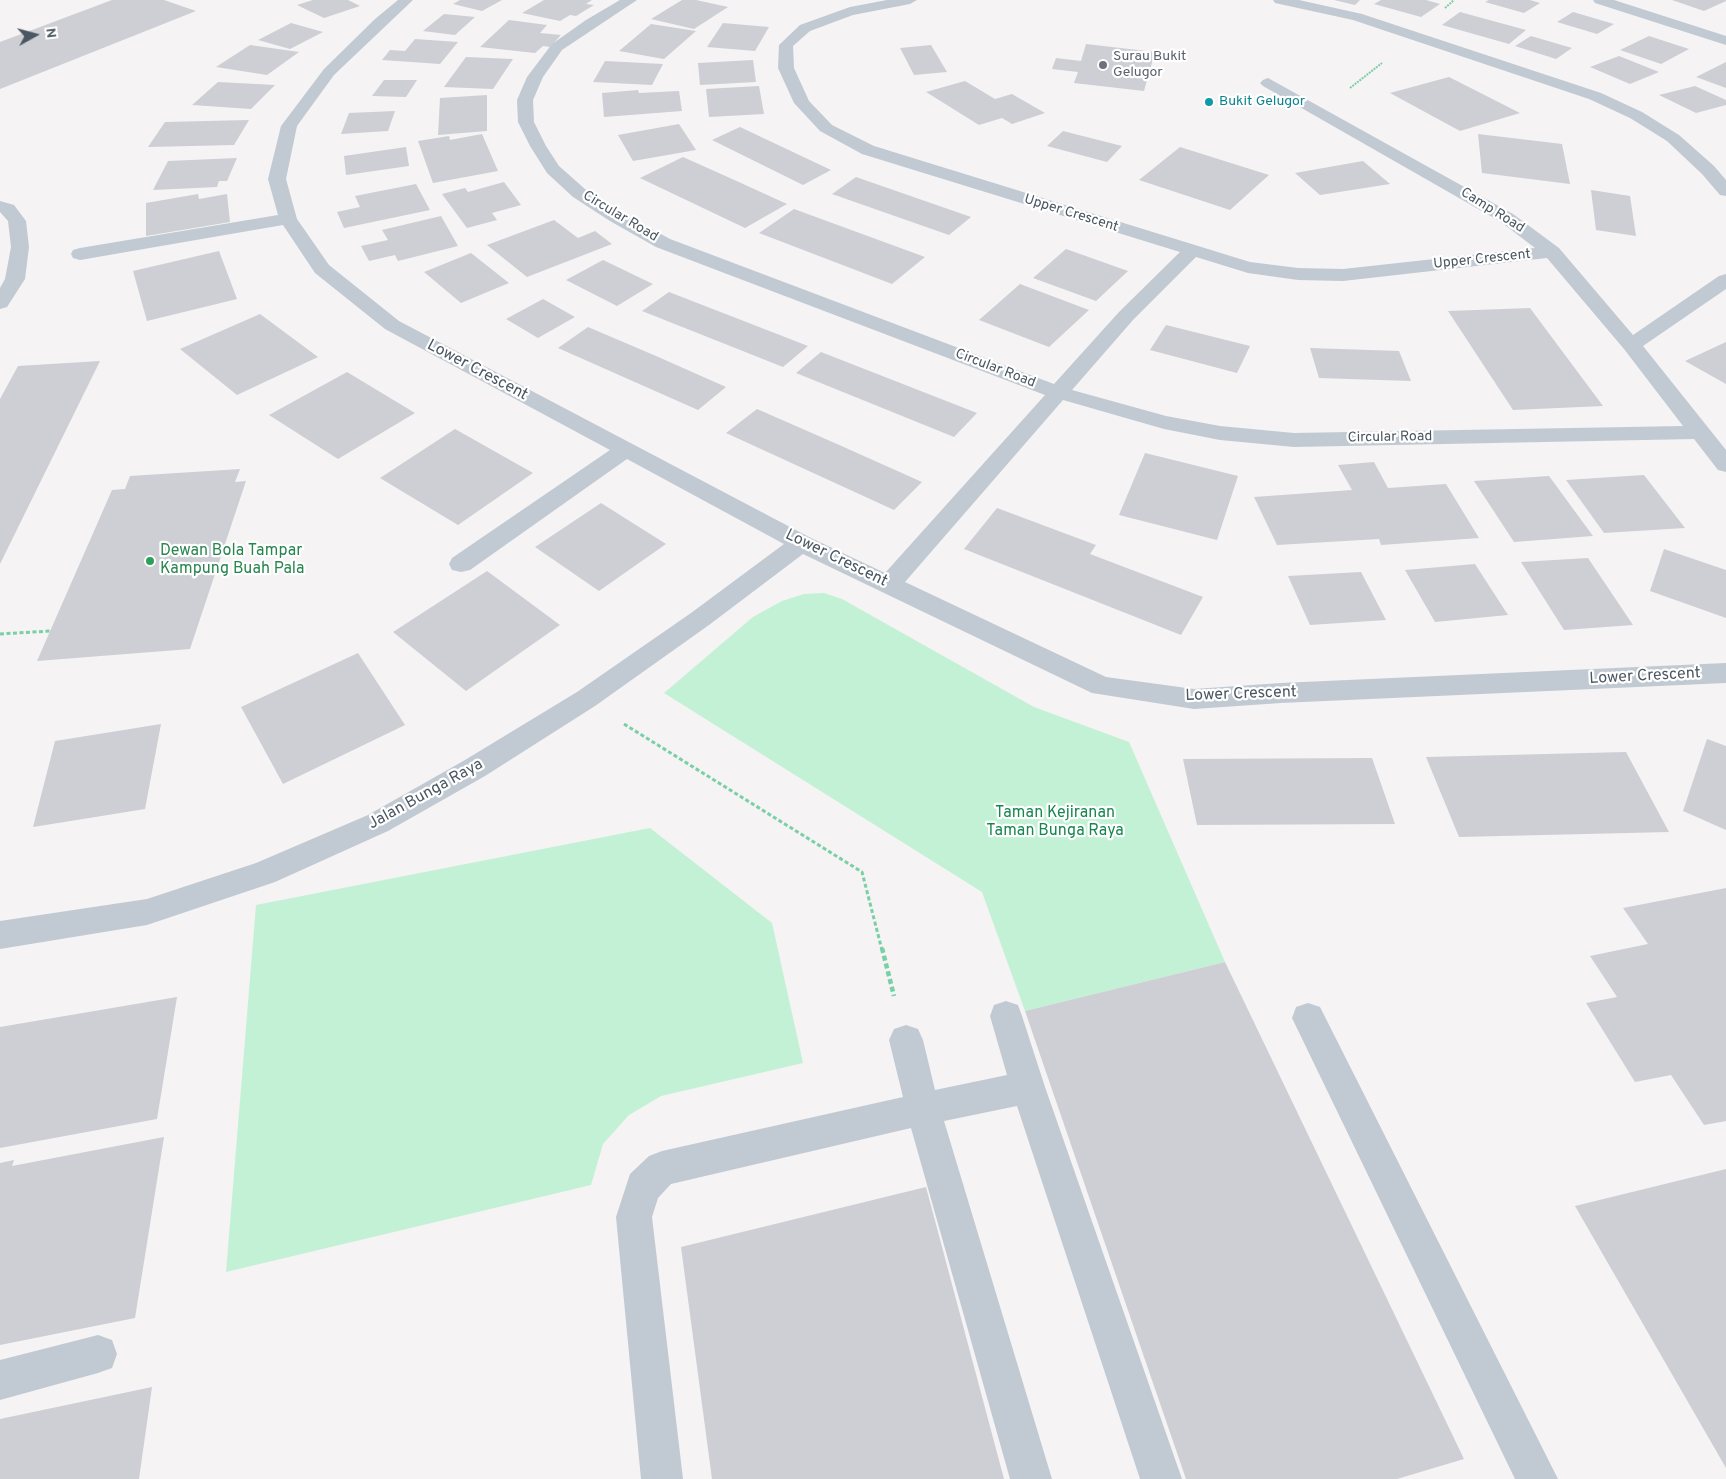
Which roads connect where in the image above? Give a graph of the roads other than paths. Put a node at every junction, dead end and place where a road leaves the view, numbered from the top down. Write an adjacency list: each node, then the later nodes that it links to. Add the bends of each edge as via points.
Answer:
1 (406, 0): 10 (street, Lower Crescent, via 329,72 289,126 277,179)
2 (630, 0): 17 (street, Circular Road, via 557,47 535,77 525,100 526,122 538,146 553,169 579,193 663,243)
3 (910, 0): 11 (street, Upper Crescent, via 850,11 805,28 786,45 786,68 802,103 826,128 868,150)
4 (1280, 0): 8 (street, via 1357,17 1595,96 1636,115 1672,138)
5 (1600, 0): 6 (street)
6 (1726, 41)
7 (1268, 82): 12 (street, Camp Road, via 1507,218)
8 (1726, 191)
9 (0, 206): 15 (street, via 8,209 17,221 20,247 15,279)
10 (288, 219): 13 (street); 19 (street, Lower Crescent, via 322,269 392,325)
11 (1191, 251): 12 (street, Upper Crescent, via 1248,267 1298,274 1343,275); 17 (street)
12 (1552, 252): 16 (street, Camp Road)
13 (80, 254)
14 (1726, 280): 16 (street)
15 (0, 304)
16 (1631, 345): 18 (street, Camp Road)
17 (1057, 392): 18 (street, Circular Road, via 1164,422 1220,433 1294,440); 23 (street)
18 (1699, 432): 20 (street, Camp Road)
19 (625, 450): 21 (street, Lower Crescent); 22 (street)
20 (1726, 465)
21 (801, 543): 23 (street, Lower Crescent); 25 (street, Jalan Bunga Raya, via 586,699 378,823 264,873 147,912)
22 (461, 564)
23 (889, 584): 24 (street, Lower Crescent, via 1101,686 1194,699)
24 (1726, 673)
25 (0, 935)
26 (1006, 1016): 29 (street)
27 (1308, 1018): 36 (street)
28 (906, 1040): 30 (street)
29 (1028, 1087): 30 (street); 35 (street)
30 (923, 1108): 33 (street, via 662,1170 644,1188 634,1217); 34 (street)
31 (98, 1354): 32 (street)
32 (0, 1380)
33 (662, 1479)
34 (1031, 1479)
35 (1161, 1479)
36 (1537, 1479)

